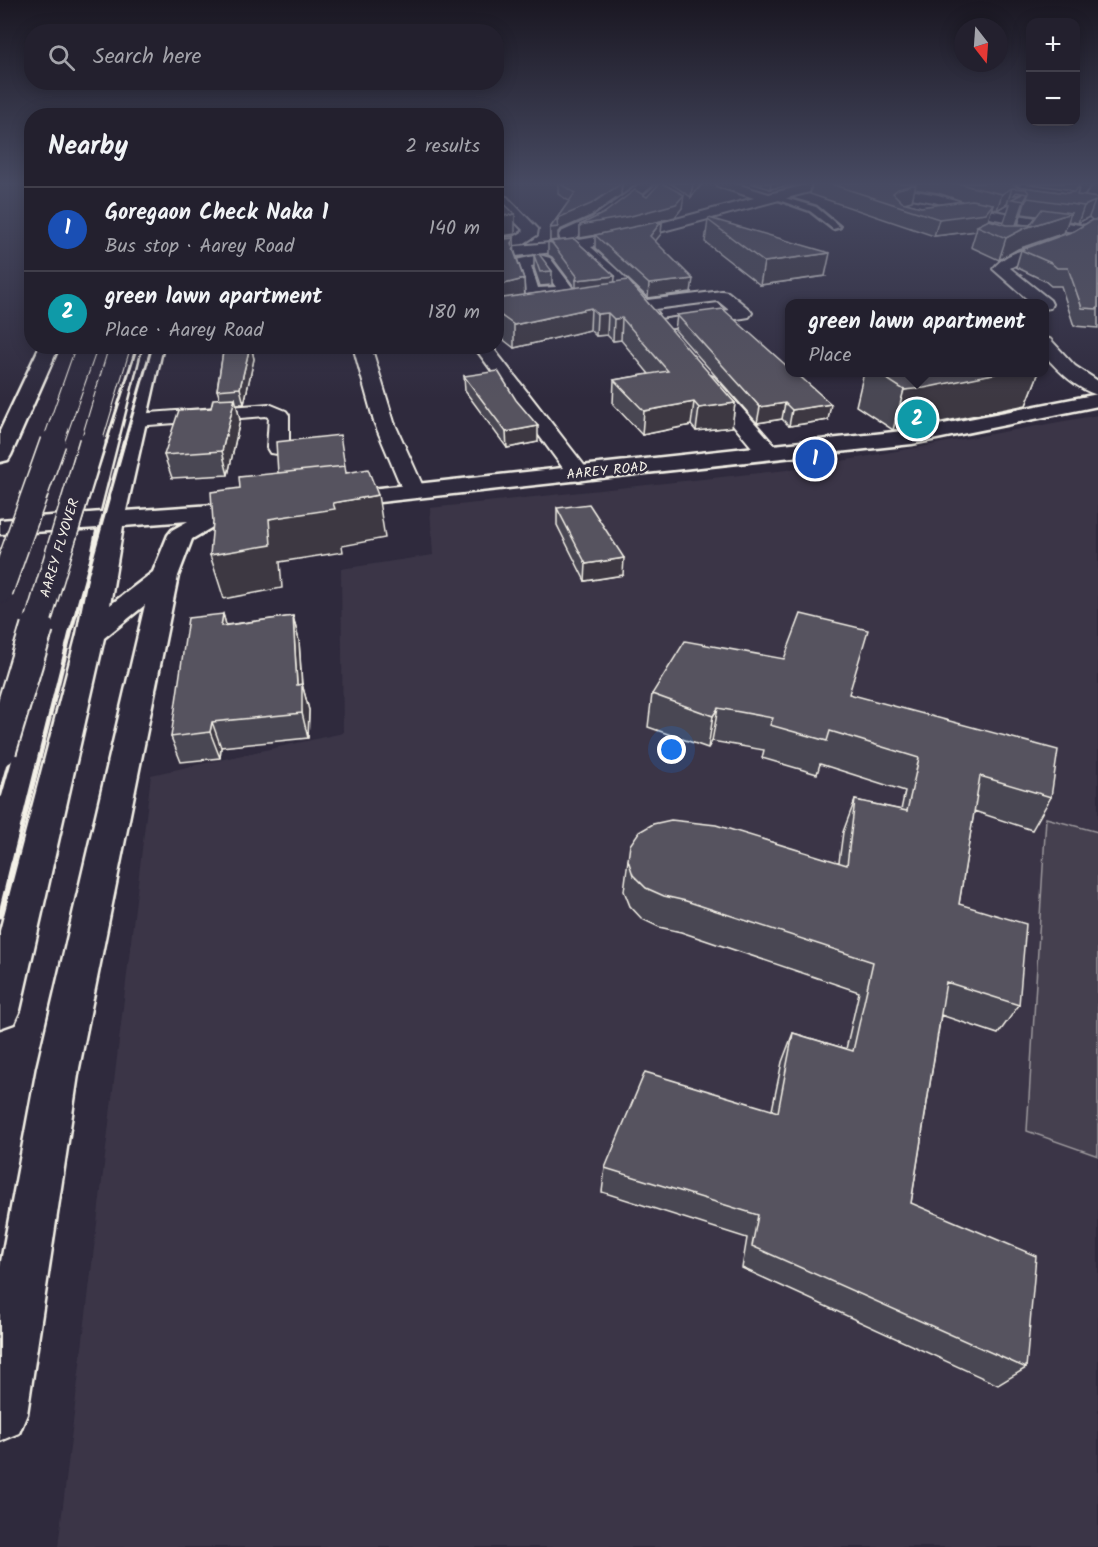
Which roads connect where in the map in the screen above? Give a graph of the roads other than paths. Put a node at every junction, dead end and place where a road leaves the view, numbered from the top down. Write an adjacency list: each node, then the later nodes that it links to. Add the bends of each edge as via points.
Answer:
1 (526, 255): 6 (street, via 522,263 530,293)
2 (536, 255): 6 (street, via 545,261)
3 (590, 255): 8 (street)
4 (1029, 255): 7 (street, via 1004,264 1001,269)
5 (610, 297): 8 (street)
6 (570, 298): 9 (street)
7 (1038, 299)
8 (642, 302): 10 (street); 10 (street, via 722,296 743,313)
9 (517, 309)
10 (665, 324): 11 (street)
11 (674, 343)
12 (1049, 349): 20 (street, via 1068,370)
13 (46, 354): 25 (main road)
14 (84, 354): 34 (main road, bridge)
15 (118, 354): 36 (main road, AAREY FLYOVER, bridge)
16 (152, 354): 22 (main road)
17 (368, 354): 27 (street, via 384,422)
18 (489, 354): 26 (street)
19 (698, 371): 24 (street)
20 (1098, 389)
21 (1098, 400): 24 (main road, AAREY ROAD, via 912,437)
22 (136, 420): 23 (street, via 269,410 279,415); 31 (main road)
23 (278, 447)
24 (768, 452): 26 (main road, AAREY ROAD)
25 (0, 455)
26 (579, 474): 27 (main road, AAREY ROAD)
27 (414, 491): 28 (main road, AAREY ROAD)
28 (307, 503)
29 (283, 506): 30 (main road)
30 (224, 513): 31 (main road); 33 (main road, via 181,535)
31 (112, 520): 32 (main road); 35 (main road)
32 (0, 527)
33 (165, 576): 35 (main road); 38 (main road, via 58,1068)
34 (0, 591)
35 (91, 634): 37 (main road)
36 (0, 750)
37 (0, 1010)
38 (0, 1414)

